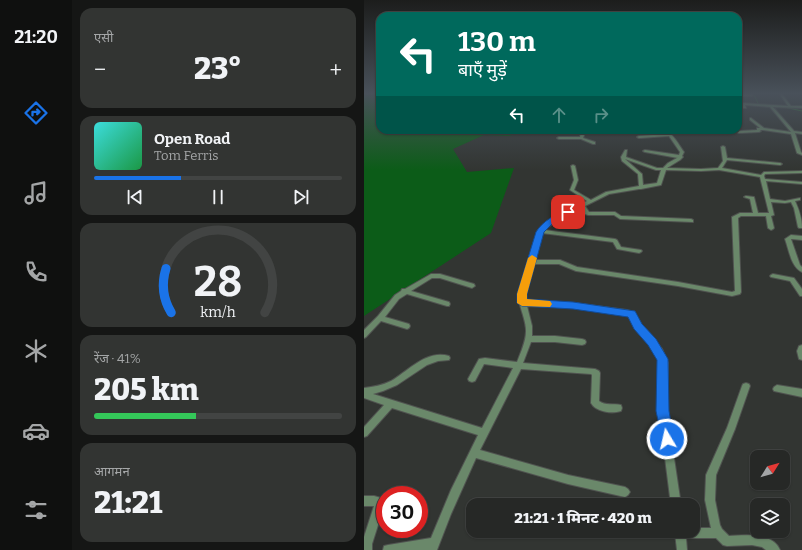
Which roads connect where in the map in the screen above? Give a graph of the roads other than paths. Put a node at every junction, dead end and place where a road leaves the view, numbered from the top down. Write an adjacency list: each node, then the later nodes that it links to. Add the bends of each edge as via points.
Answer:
1 (751, 119): 3 (street)
2 (783, 119): 5 (street)
3 (763, 128): 4 (street, via 758,129 759,131); 5 (street)
4 (742, 132)
5 (792, 132): 7 (street); 13 (street)
6 (583, 134): 11 (street)
7 (802, 134)
8 (670, 135): 9 (street); 20 (street, via 682,152)
9 (639, 137)
10 (559, 138): 11 (street)
11 (581, 138): 12 (street)
12 (594, 143)
13 (796, 143): 14 (street); 18 (street, via 799,153)
14 (802, 143)
15 (723, 147): 21 (street)
16 (626, 151): 19 (street)
17 (645, 151): 20 (street)
18 (802, 154)
19 (623, 157): 24 (street, via 646,166); 29 (street, via 624,162 640,174)
20 (681, 157): 24 (street)
21 (726, 159): 22 (street); 25 (street)
22 (780, 164)
23 (573, 166): 34 (street, via 576,180 572,190)
24 (664, 169): 25 (street); 29 (street, via 661,183)
25 (719, 169): 27 (street)
26 (802, 172): 27 (street, via 764,173)
27 (763, 178): 28 (street); 32 (street)
28 (802, 183)
29 (641, 188): 34 (street, via 612,192)
30 (746, 197): 37 (street, via 752,198)
31 (798, 199): 33 (street)
32 (769, 200): 33 (street); 38 (street, via 772,214)
33 (792, 200): 36 (street)
34 (591, 202): 35 (street)
35 (582, 206): 39 (street, via 588,214 615,213 620,217); 42 (street, via 558,217)
36 (799, 210): 40 (street)
37 (756, 214): 38 (street); 45 (street, via 740,214 735,217 738,292 734,294 576,269 563,262)
38 (768, 216): 41 (street)
39 (690, 220)
40 (801, 227)
41 (771, 228)
42 (541, 231): 44 (street, via 614,241 619,248); 45 (street)
43 (802, 238): 46 (street, via 788,239 796,266)
44 (639, 251)
45 (531, 262): 51 (street)
46 (802, 270)
47 (773, 276): 50 (street, via 792,279)
48 (472, 286): 49 (street, via 434,275)
49 (404, 291): 52 (street); 53 (street)
50 (802, 294)
51 (522, 303): 56 (street, via 529,331); 73 (street, via 621,311 633,315 638,326 659,351 664,363 663,411)
52 (447, 304)
53 (380, 318): 54 (street); 55 (street)
54 (407, 326)
55 (364, 335)
56 (528, 339): 57 (street); 61 (street)
57 (582, 342)
58 (802, 348): 59 (street)
59 (802, 357)
60 (446, 358): 65 (street, via 436,357 428,360 393,383)
61 (519, 366): 62 (street, via 484,361); 68 (street, via 592,370 596,373 595,403 600,407); 70 (street)
62 (472, 379)
63 (746, 386): 76 (street, via 711,476 710,500 714,526)
64 (777, 389): 66 (street)
65 (364, 393): 67 (street)
66 (802, 393)
67 (390, 404): 69 (street); 70 (street)
68 (618, 408)
69 (364, 433)
70 (484, 433): 71 (street)
71 (474, 453): 72 (street, via 560,478); 78 (street, via 442,521)
72 (625, 492)
73 (675, 498)
74 (364, 501): 79 (street, via 377,502 379,506 366,544)
75 (700, 533): 76 (street)
76 (718, 533): 82 (street, via 727,541 759,540)
77 (681, 538): 81 (street)
78 (433, 547): 80 (street)
79 (367, 550)
80 (388, 550)
81 (682, 550)
82 (775, 550)

